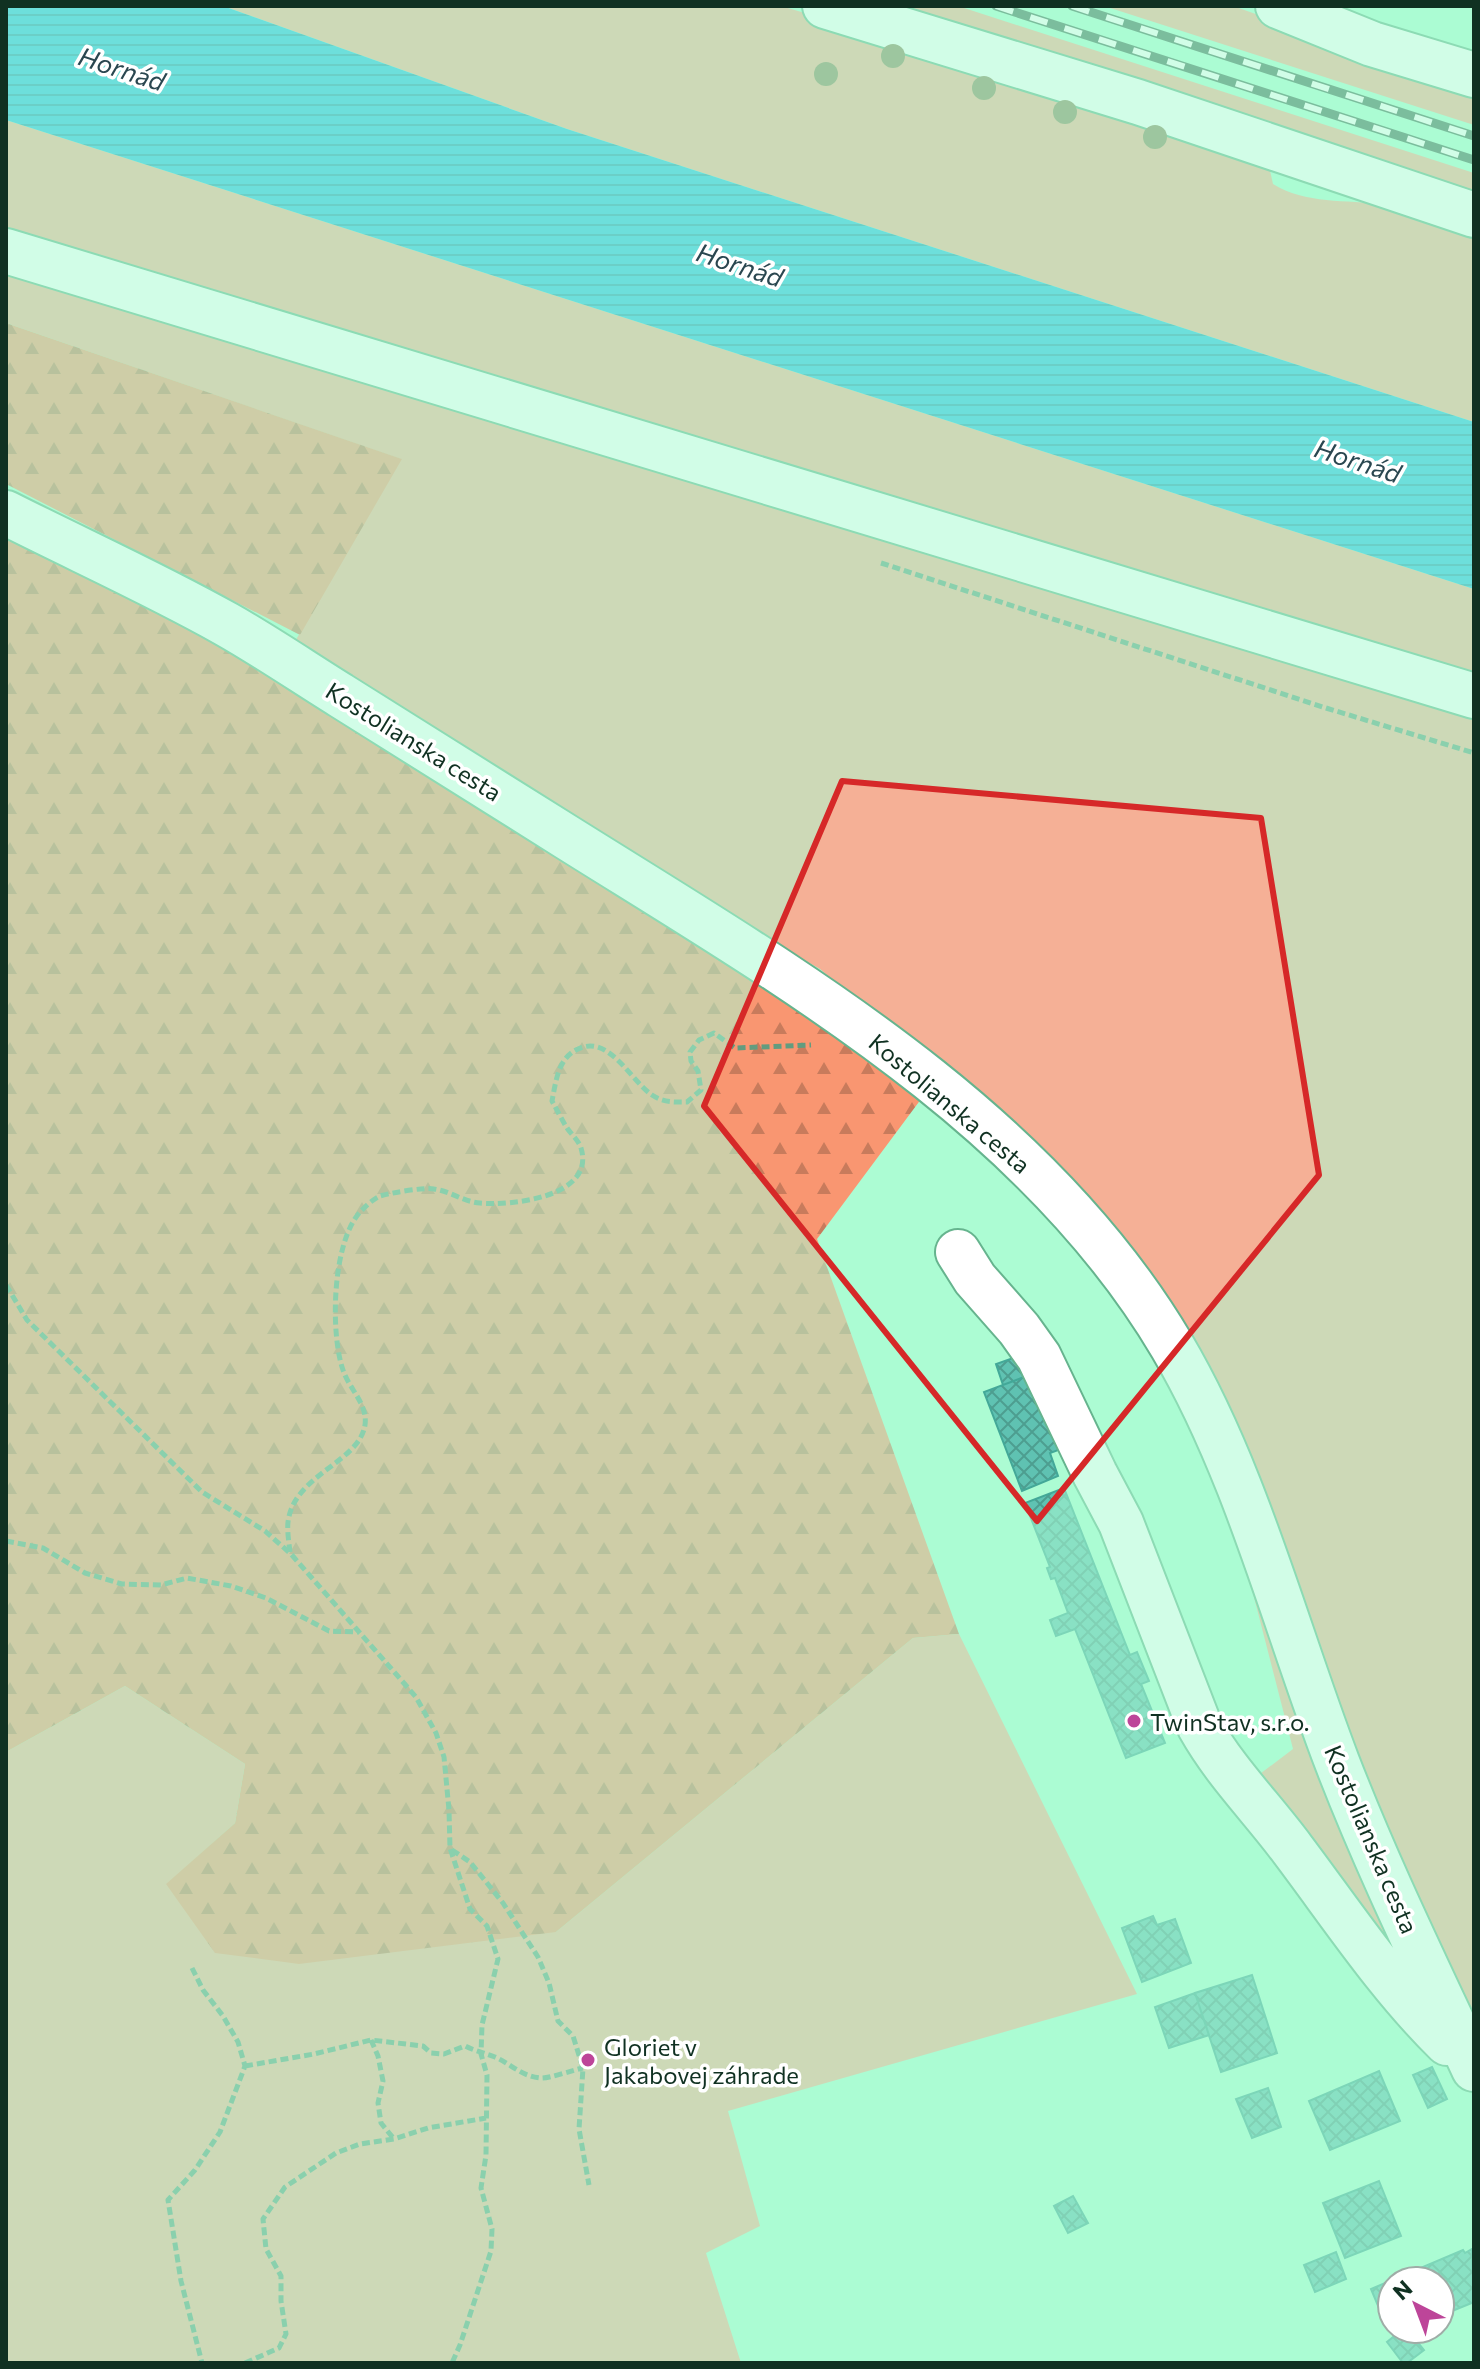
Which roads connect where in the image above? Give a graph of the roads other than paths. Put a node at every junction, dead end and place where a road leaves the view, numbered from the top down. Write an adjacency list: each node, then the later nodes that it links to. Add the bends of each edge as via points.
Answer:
1 (825, 6): 4 (street, via 1138,102)
2 (1278, 6): 3 (street, via 1372,44)
3 (1474, 75)
4 (1474, 215)
5 (6, 251): 7 (street)
6 (6, 513): 9 (street, Kostolianska cesta, via 228,625 783,972 933,1083 1069,1208 1173,1348 1207,1416 1245,1503 1338,1765)
7 (1474, 696)
8 (958, 1252): 9 (street, via 1039,1357 1121,1523 1214,1751 1354,1934)
9 (1474, 2069)

